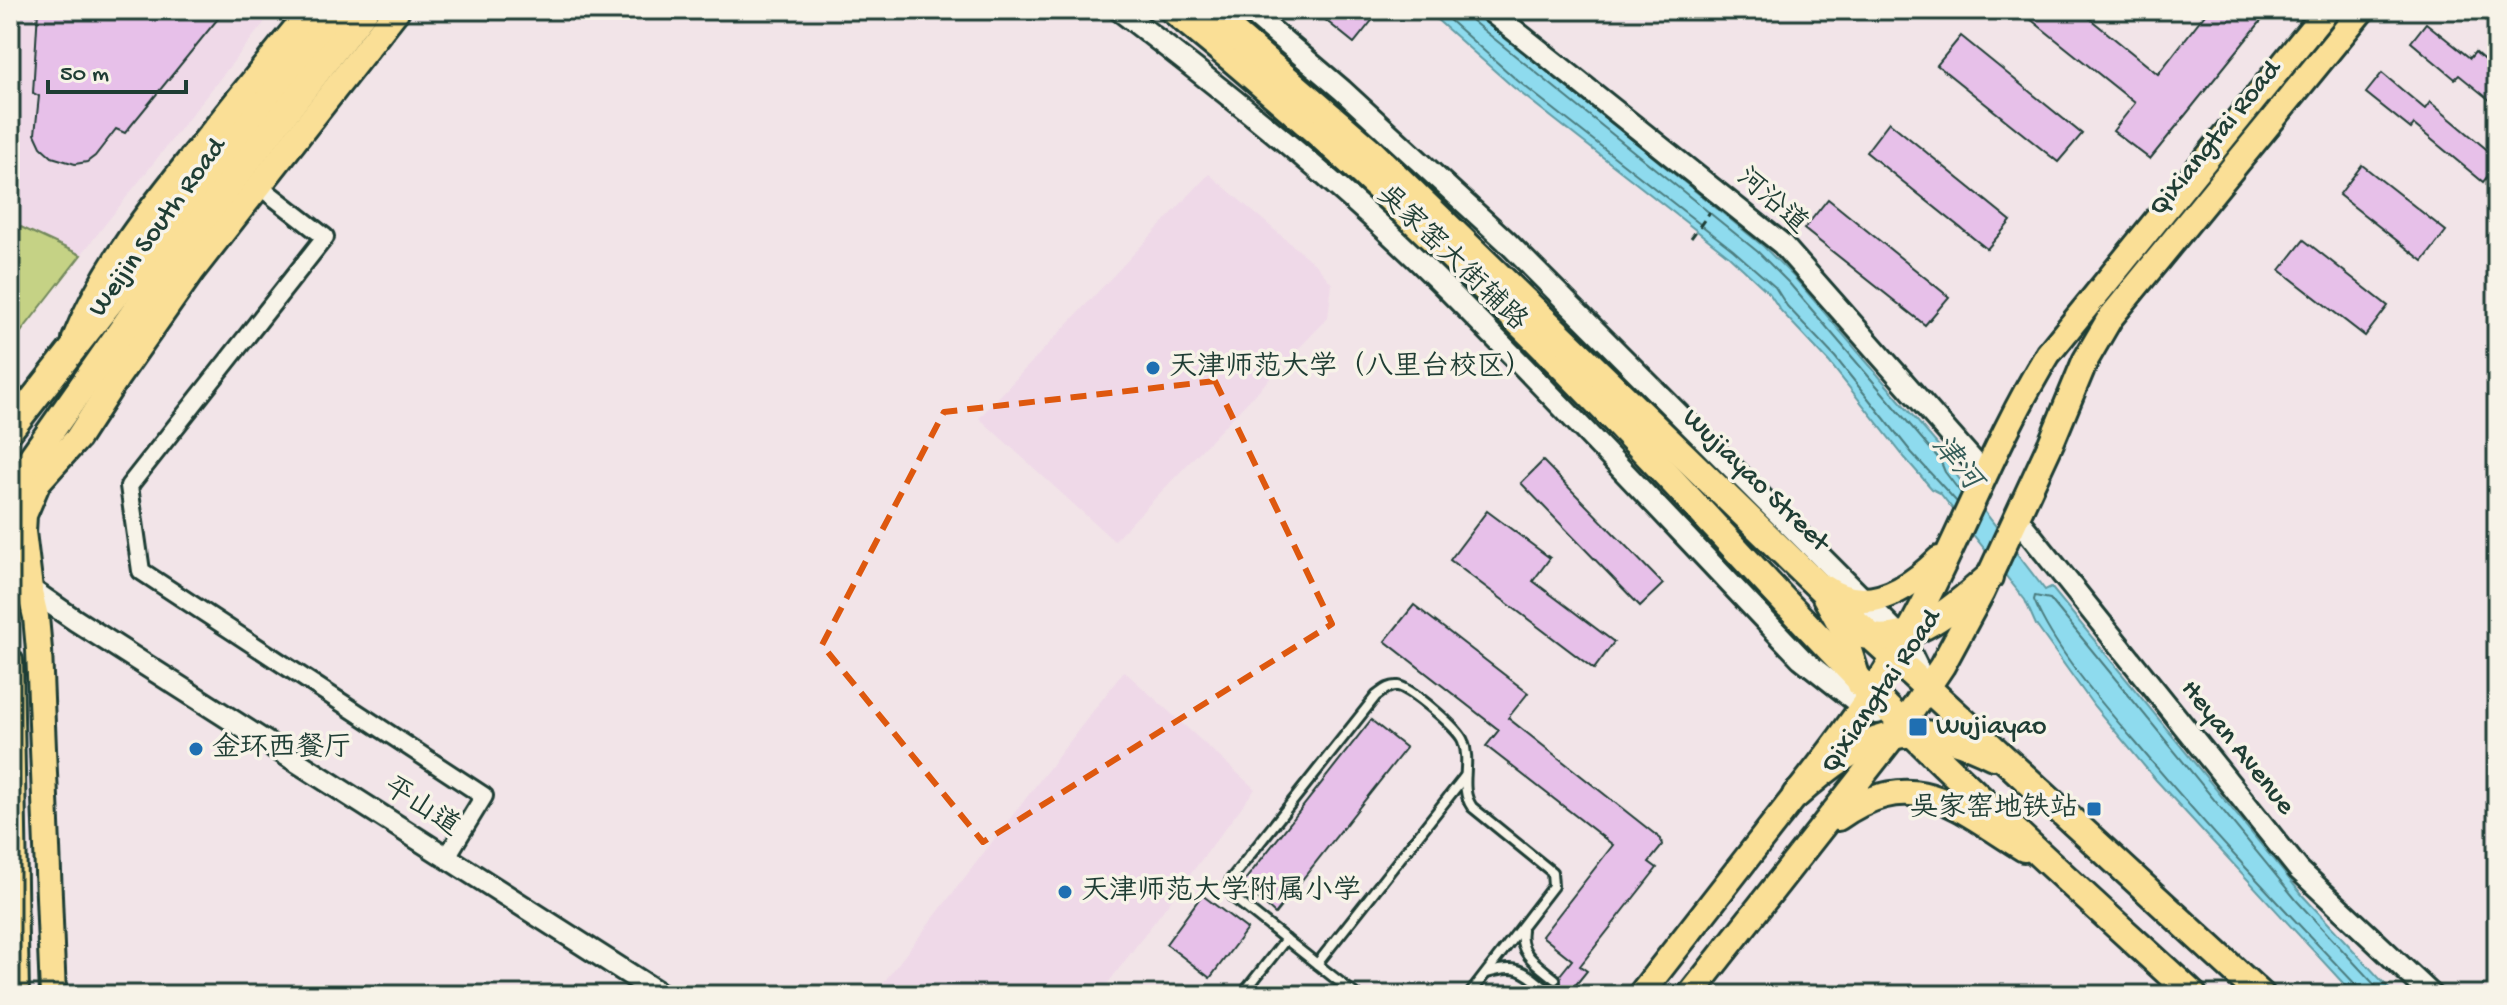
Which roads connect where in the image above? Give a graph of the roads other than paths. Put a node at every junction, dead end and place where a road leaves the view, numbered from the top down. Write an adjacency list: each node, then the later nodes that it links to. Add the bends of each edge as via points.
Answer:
1 (311, 10): 13 (main road, via 151,210 105,277)
2 (339, 10): 12 (highway, Weijin South Road)
3 (365, 10): 12 (highway, Weijin South Road)
4 (397, 10): 12 (main road)
5 (1119, 10): 31 (street, 吴家窑大街辅路, via 1341,191 1436,278 1801,658)
6 (1173, 10): 14 (highway, Wujiayao Street, via 1279,98)
7 (1207, 10): 14 (highway, Wujiayao Street, via 1368,149 1459,236)
8 (1248, 10): 26 (street, 吴家窑大街辅路, via 1506,241)
9 (1489, 10): 17 (street, 河沿道, via 1782,244)
10 (2327, 10): 17 (main road, Qixiangtai Road, via 2072,322 2023,395)
11 (2362, 10): 21 (main road, Qixiangtai Road, via 2104,326)
12 (237, 175): 13 (highway, Weijin South Road); 16 (main road, via 163,312 77,439); 18 (highway, Weijin South Road); 38 (street, via 325,237 129,486 141,571 484,796)
13 (71, 349): 15 (highway, Weijin South Road)
14 (1613, 403): 20 (highway, Wujiayao Street); 23 (highway, Wujiayao Street)
15 (10, 429)
16 (46, 472): 18 (main road); 25 (main road, via 24,515)
17 (1981, 480): 22 (main road, Qixiangtai Road)
18 (10, 490)
19 (10, 506): 25 (main road)
20 (1703, 512): 27 (highway, via 1756,549); 31 (highway, Wujiayao Street)
21 (2015, 523): 24 (main road, Qixiangtai Road); 57 (street, Heyan Avenue, via 2299,870)
22 (1949, 549): 26 (main road, via 1904,589); 28 (main road, Qixiangtai Road)
23 (1802, 569): 26 (main road, via 1841,598); 27 (main road); 28 (highway, Wujiayao Street)
24 (1989, 577): 28 (highway); 30 (main road, Qixiangtai Road)
25 (30, 589): 38 (street, 平山道); 49 (main road, via 39,650)
26 (1866, 600): 28 (street, 吴家窑大街辅路)
27 (1842, 628): 28 (highway); 31 (main road)
28 (1896, 641): 30 (highway, Wujiayao Street); 31 (main road, Qixiangtai Road)
29 (10, 661): 48 (main road)
30 (1928, 688): 32 (main road, Qixiangtai Road); 34 (highway, Wujiayao Street)
31 (1865, 692): 32 (highway, Wujiayao Street); 33 (main road); 36 (main road, Qixiangtai Road)
32 (1904, 730): 33 (highway); 34 (highway, via 1973,747); 37 (main road, Qixiangtai Road); 39 (highway, Wujiayao Street)
33 (1854, 751): 36 (highway); 37 (main road)
34 (2017, 770): 56 (highway, Wujiayao Street)
35 (1465, 776): 40 (lane, via 1465,798 1472,807 1552,872 1553,886); 41 (lane, via 1460,733 1408,690 1388,687 1376,696 1231,879 1234,898); 42 (lane)
36 (1796, 795): 53 (main road, Qixiangtai Road)
37 (1820, 831): 39 (main road, via 1868,799 1920,793 1968,815); 54 (main road, Qixiangtai Road)
38 (446, 858): 45 (street, 平山道)
39 (2058, 872): 55 (highway, Wujiayao Street)
40 (1523, 925): 43 (lane); 44 (lane, via 1523,949)
41 (1286, 939): 42 (lane); 51 (lane)
42 (1317, 964): 52 (lane)
43 (1486, 973): 46 (lane, via 1525,971); 47 (lane)
44 (1555, 979)
45 (639, 989): 50 (street, 平山道)
46 (1546, 989)
47 (1471, 994)
48 (16, 995)
49 (53, 995)
50 (662, 995)
51 (1242, 995)
52 (1356, 995)
53 (1640, 995)
54 (1690, 995)
55 (2193, 995)
56 (2261, 995)
57 (2432, 995)

